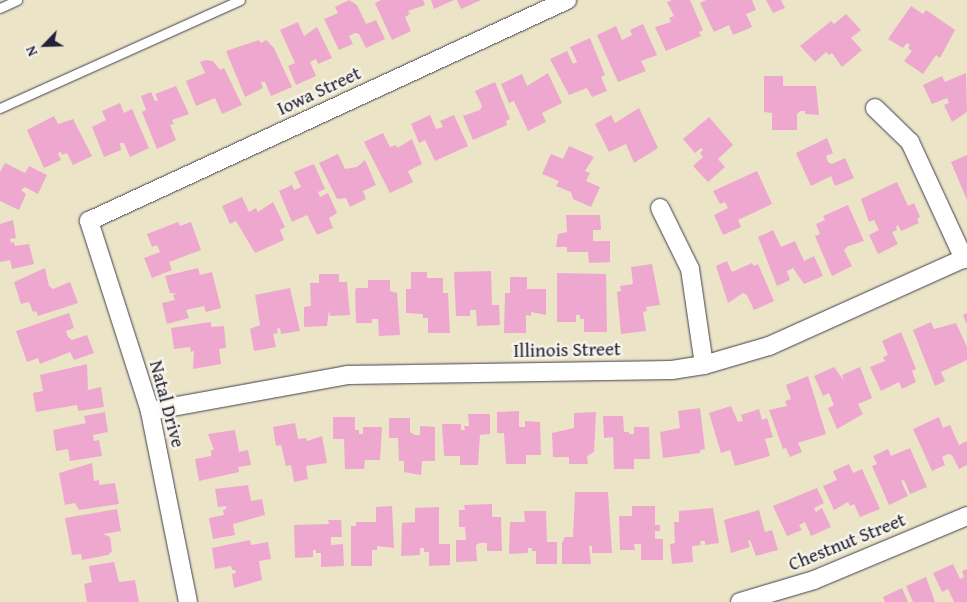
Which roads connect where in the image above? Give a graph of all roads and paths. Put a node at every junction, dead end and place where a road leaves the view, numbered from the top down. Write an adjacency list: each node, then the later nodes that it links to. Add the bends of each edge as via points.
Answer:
1 (17, 0): 4 (lane)
2 (240, 0): 5 (lane)
3 (567, 0): 8 (street, Iowa Street)
4 (0, 8)
5 (0, 108)
6 (875, 108): 9 (street, via 910,142)
7 (660, 208): 10 (street, via 690,269)
8 (88, 221): 11 (street, Natal Drive)
9 (966, 258): 10 (street, Illinois Street, via 769,346)
10 (704, 365): 11 (street, Illinois Street, via 672,370 348,375)
11 (150, 411): 13 (street, Natal Drive)
12 (967, 516): 14 (street, Chestnut Street, via 814,580)
13 (188, 602)
14 (740, 602)

